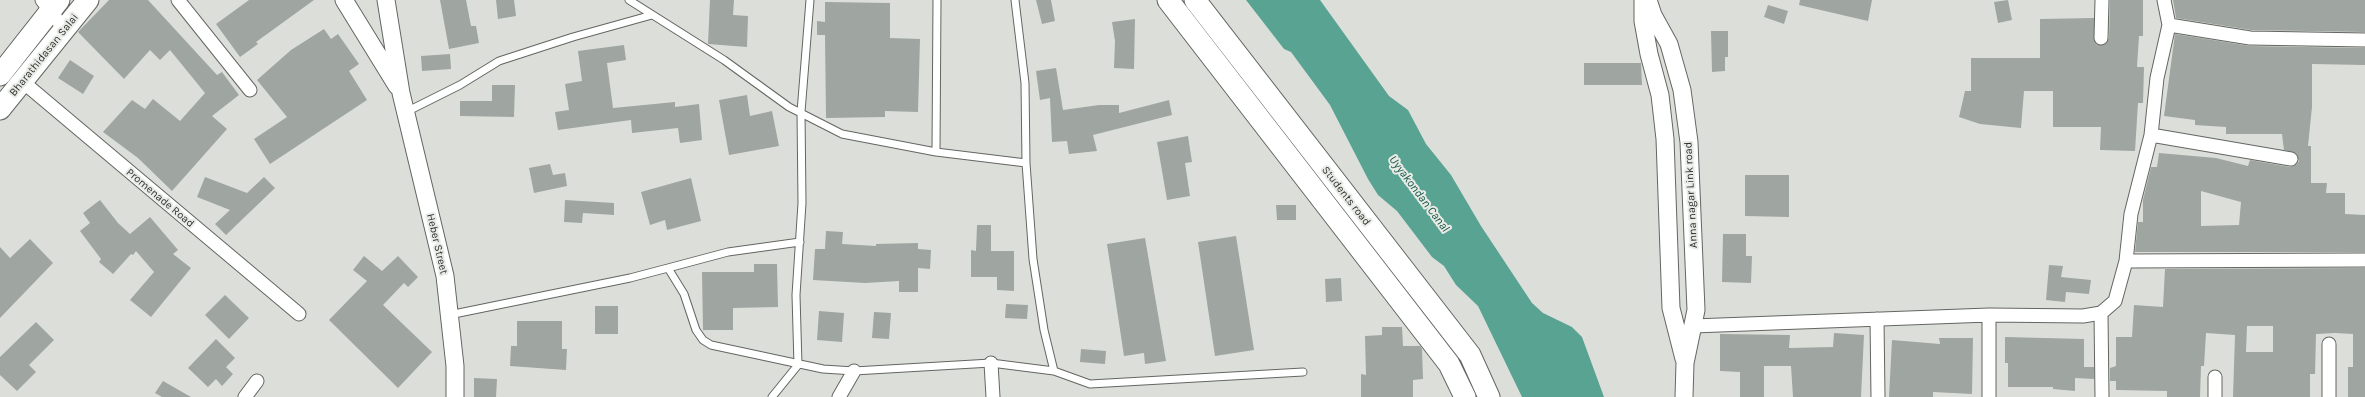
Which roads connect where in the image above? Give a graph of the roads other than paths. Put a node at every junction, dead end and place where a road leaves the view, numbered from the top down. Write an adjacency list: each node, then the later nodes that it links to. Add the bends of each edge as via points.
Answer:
1 (88, 0): 18 (main road, Bharathidasan Salai)
2 (178, 0): 23 (street)
3 (344, 0): 24 (street)
4 (386, 0): 24 (street)
5 (629, 0): 16 (lane)
6 (810, 0): 26 (lane)
7 (937, 0): 29 (lane)
8 (1015, 0): 31 (lane, via 1025,83)
9 (1168, 0): 56 (main road, via 1450,364)
10 (1195, 0): 57 (main road, Students road, via 1470,355)
11 (1643, 0): 44 (street, via 1643,21 1660,95 1665,140 1670,308)
12 (1648, 0): 41 (street, Anna nagar Link road, via 1653,15 1670,44 1682,90 1689,150 1696,310)
13 (2102, 0): 19 (street)
14 (2164, 0): 17 (street)
15 (50, 4): 18 (street); 21 (main road, Bharathidasan Salai)
16 (652, 15): 26 (lane); 27 (lane, via 572,36 499,61)
17 (2169, 25): 20 (street, via 2250,38); 28 (street, via 2157,78)
18 (65, 30): 22 (main road, Bharathidasan Salai)
19 (2101, 38)
20 (2365, 40)
21 (0, 75)
22 (23, 82): 25 (main road, Bharathidasan Salai); 37 (street, Promenade Road)
23 (250, 90)
24 (401, 93): 27 (street, Heber Street)
25 (0, 109)
26 (801, 112): 29 (lane, via 842,134); 32 (lane)
27 (406, 113): 38 (street, Heber Street, via 445,276)
28 (2150, 135): 30 (street); 34 (street, via 2131,214)
29 (936, 152): 31 (lane)
30 (2290, 159)
31 (1026, 163): 47 (lane, via 1033,259)
32 (800, 242): 35 (lane, via 728,252); 45 (lane, via 796,295)
33 (2365, 260): 34 (street)
34 (2126, 261): 36 (street, via 2115,301)
35 (668, 268): 38 (lane); 45 (lane, via 684,294 696,330 703,340 711,345)
36 (2101, 313): 39 (street, via 2083,316); 61 (street)
37 (299, 314)
38 (449, 315): 52 (street, Heber Street, via 455,366)
39 (1989, 316): 40 (street); 60 (street)
40 (1877, 319): 41 (street); 59 (street)
41 (1693, 326): 44 (street, Anna nagar Link road)
42 (2329, 344): 63 (street)
43 (991, 363): 46 (lane); 47 (lane); 55 (street)
44 (1685, 363): 58 (street, Anna nagar Link road)
45 (798, 365): 46 (lane); 53 (lane)
46 (854, 371): 54 (street)
47 (1054, 372): 48 (lane, via 1090,384)
48 (1303, 372)
49 (2215, 377): 62 (street)
50 (257, 381): 51 (street)
51 (245, 397)
52 (455, 397)
53 (772, 397)
54 (839, 397)
55 (993, 397)
56 (1465, 397)
57 (1489, 397)
58 (1684, 397)
59 (1878, 397)
60 (1989, 397)
61 (2102, 397)
62 (2215, 397)
63 (2329, 397)

